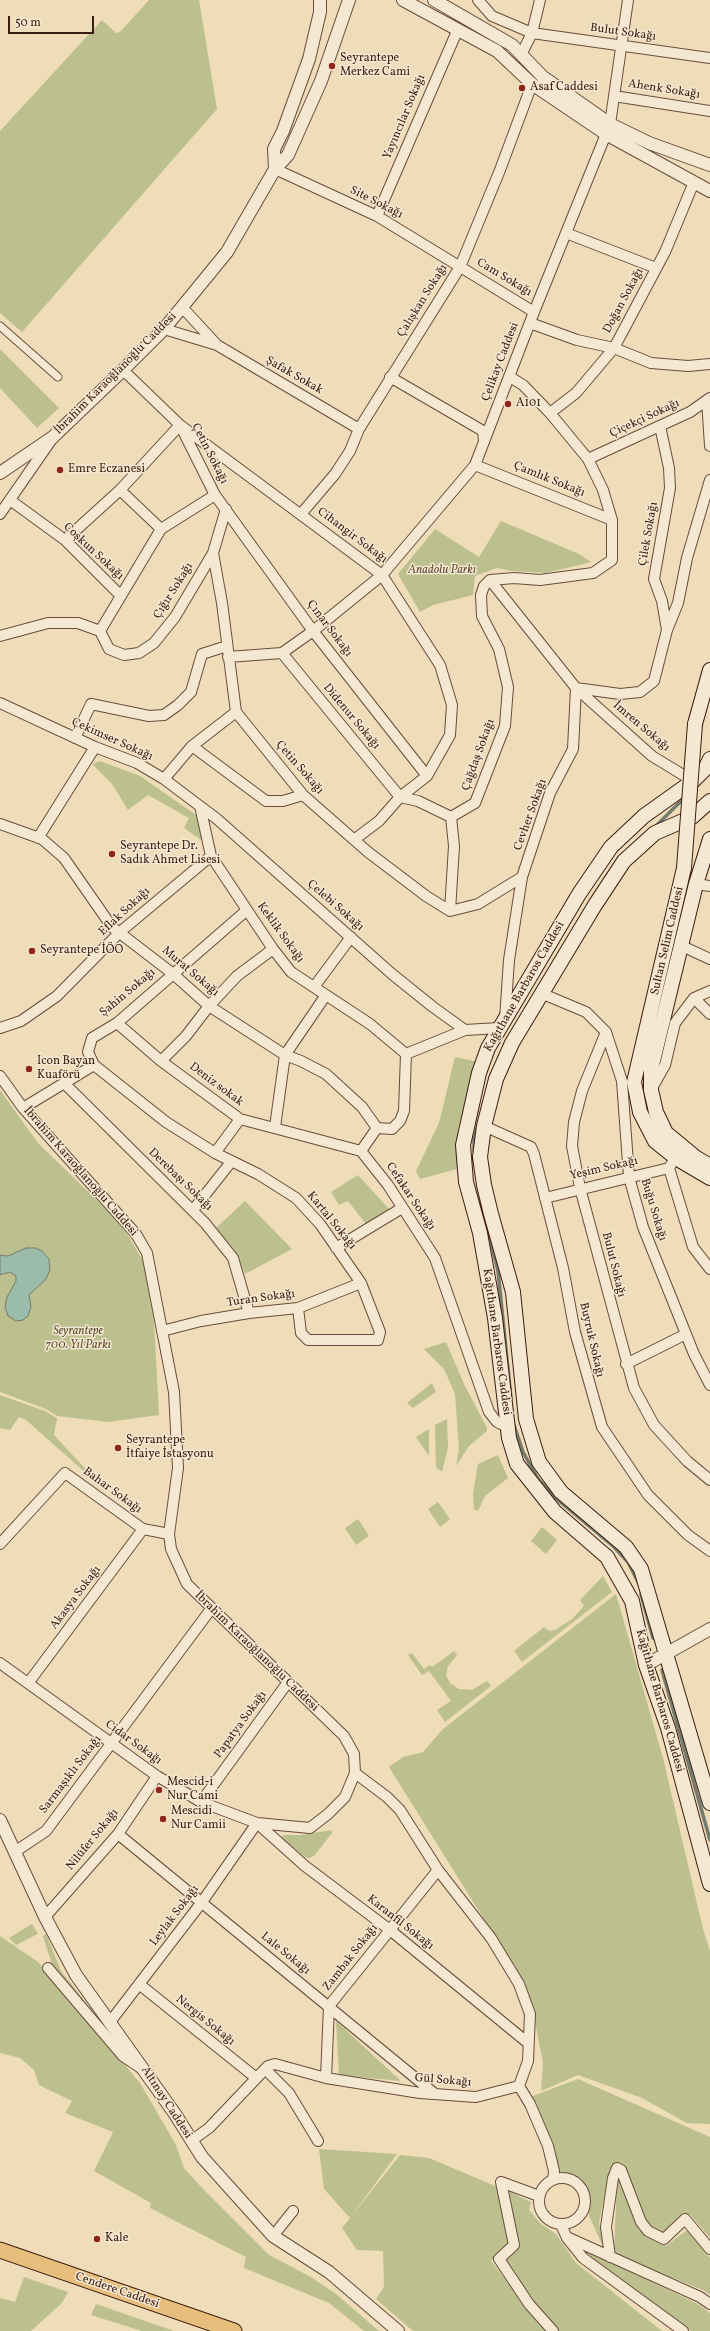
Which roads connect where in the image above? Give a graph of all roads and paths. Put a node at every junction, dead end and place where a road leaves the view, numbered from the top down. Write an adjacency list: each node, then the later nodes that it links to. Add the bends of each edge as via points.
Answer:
1 (320, 0): 18 (street, via 309,59 274,149)
2 (349, 0): 18 (street, İbrahim Karaoğlanoğlu Caddesi, via 321,81 288,155)
3 (403, 0): 8 (street)
4 (434, 0): 11 (street)
5 (478, 0): 9 (street, Bulut Sokağı, via 492,16)
6 (540, 0): 9 (street)
7 (628, 0): 10 (street, Çelikay Caddesi)
8 (458, 29): 13 (street, via 497,51); 21 (street, Yayıncılar Sokağı)
9 (532, 33): 10 (street, Bulut Sokağı); 11 (street)
10 (621, 45): 12 (street, Bulut Sokağı); 14 (street, Çelikay Caddesi)
11 (522, 53): 16 (street, via 543,77)
12 (710, 58)
13 (532, 84): 16 (street); 23 (street, Çalışkan Sokağı)
14 (614, 96): 15 (street, Ahenk Sokağı); 16 (street, Çelikay Caddesi)
15 (710, 111)
16 (608, 129): 17 (street); 19 (street); 22 (street, Çelikay Caddesi)
17 (710, 165)
18 (275, 170): 21 (street, Site Sokağı); 25 (street, İbrahim Karaoğlanoğlu Caddesi, via 226,252)
19 (694, 182): 20 (street); 24 (street, Doğan Sokağı)
20 (710, 190)
21 (377, 216): 23 (street, Site Sokağı)
22 (566, 233): 24 (street); 26 (street, Çelikay Caddesi)
23 (460, 267): 26 (street, Cam Sokağı); 35 (street, Çalışkan Sokağı)
24 (656, 268): 31 (street, Doğan Sokağı)
25 (182, 307): 29 (street, İbrahim Karaoğlanoğlu Caddesi); 30 (street)
26 (534, 312): 27 (street, Çelikay Caddesi)
27 (530, 323): 31 (street, via 577,340); 36 (street, Çelikay Caddesi)
28 (0, 326): 34 (street)
29 (164, 329): 30 (street); 33 (street, İbrahim Karaoğlanoğlu Caddesi)
30 (217, 345): 41 (street, Şafak Sokak)
31 (614, 348): 32 (street, via 651,363); 38 (street, Doğan Sokağı, via 576,393)
32 (710, 364)
33 (123, 370): 39 (street, Cihangir Sokağı); 42 (street, İbrahim Karaoğlanoğlu Caddesi)
34 (58, 377)
35 (390, 377): 41 (street, Çalışkan Sokağı); 43 (street, via 483,431)
36 (510, 377): 38 (street, via 523,385); 43 (street, Çelikay Caddesi)
37 (709, 399): 40 (street, Çiçekçi Sokağı, via 690,412); 44 (street)
38 (550, 414): 45 (street)
39 (180, 425): 49 (street); 50 (street, Çetin Sokağı); 54 (street, Cihangir Sokağı)
40 (660, 426): 45 (street, Çiçekçi Sokağı); 62 (street, Çilek Sokağı, via 669,468 670,488 654,579 662,601)
41 (359, 429): 54 (street, Çalışkan Sokağı, via 346,457)
42 (53, 438): 47 (street); 51 (street, İbrahim Karaoğlanoğlu Caddesi)
43 (484, 441): 46 (street, Çelikay Caddesi)
44 (710, 446)
45 (588, 459): 55 (street, via 603,490)
46 (475, 465): 55 (street, Çamlık Sokağı); 59 (street, Çelikay Caddesi)
47 (0, 473)
48 (710, 480): 62 (street, via 687,558 678,603)
49 (120, 490): 56 (street); 57 (street)
50 (215, 495): 52 (street, Çınar Sokağı); 56 (street)
51 (10, 500): 53 (street, İbrahim Karaoğlanoğlu Caddesi); 57 (street, Coşkun Sokağı)
52 (226, 509): 58 (street); 64 (street, Çınar Sokağı)
53 (0, 514)
54 (301, 514): 59 (street, Cihangir Sokağı)
55 (612, 520): 60 (street, via 612,560 593,573 540,580)
56 (161, 529): 61 (street)
57 (65, 540): 61 (street, Coşkun Sokağı)
58 (213, 553): 63 (street, Çığır Sokağı, via 175,617 154,643 144,650 124,655 109,649); 66 (street)
59 (382, 575): 64 (street, Çelikay Caddesi); 77 (street, Cihangir Sokağı, via 440,665 452,705 450,735)
60 (490, 580): 70 (street); 84 (street, Çağdaş Sokağı, via 484,586 481,595 482,616 499,649 508,687 505,726 475,803)
61 (120, 594): 63 (street)
62 (666, 630): 70 (street, Çilek Sokağı, via 654,681 640,692 620,694)
63 (100, 631): 65 (street, via 78,623 48,623)
64 (313, 631): 67 (street, Çelikay Caddesi); 77 (street, Çınar Sokağı)
65 (0, 636)
66 (226, 646): 68 (street); 73 (street, via 202,654 191,692 164,715 149,716 91,704)
67 (282, 654): 68 (street); 81 (street, Didenur Sokağı)
68 (228, 658): 72 (street)
69 (710, 670): 130 (main road, Sultan Selim Caddesi, bridge, via 695,724 684,868 634,1082 640,1112 647,1129)
70 (576, 688): 79 (street, İmren Sokağı, via 652,756); 90 (street, Cevher Sokağı, via 573,749 550,793)
71 (0, 703): 73 (street, Çekimser Sokağı)
72 (236, 712): 74 (street); 80 (street, Çetin Sokağı)
73 (75, 738): 75 (street, Çekimser Sokağı)
74 (192, 746): 78 (street); 80 (street, via 266,800 283,801)
75 (95, 747): 78 (street, Çekimser Sokağı, via 137,763); 86 (street)
76 (710, 760): 79 (main road, Kağıthane Barbaros Caddesi)
77 (427, 776): 81 (street, Cihangir Sokağı)
78 (164, 779): 83 (street, Çelebi Sokağı)
79 (693, 781): 92 (main road, Kağıthane Barbaros Caddesi, via 644,816 611,847)
80 (303, 795): 87 (street, Çetin Sokağı)
81 (400, 797): 84 (street, via 418,801); 87 (street, Cihangir Sokağı, via 379,821)
82 (710, 800): 93 (main road, Kağıthane Barbaros Caddesi, via 692,817 655,833 624,861)
83 (200, 806): 89 (street, Keklik Sokağı); 97 (street, Çelebi Sokağı)
84 (451, 817): 95 (street, via 454,846)
85 (0, 824): 86 (street, Murat Sokağı)
86 (38, 838): 96 (street, Murat Sokağı, via 64,858 112,927)
87 (355, 839): 95 (street, Çetin Sokağı, via 420,892)
88 (710, 839): 91 (main road, Sultan Selim Caddesi)
89 (211, 856): 94 (street, Keklik Sokağı); 96 (street, Eflak Sokağı)
90 (522, 877): 95 (street, via 478,904); 111 (street, Cevher Sokağı)
91 (703, 885): 98 (main road, Sultan Selim Caddesi)
92 (579, 894): 93 (main road); 104 (main road, Kağıthane Barbaros Caddesi)
93 (595, 906): 105 (main road, Kağıthane Barbaros Caddesi)
94 (247, 910): 99 (street, Keklik Sokağı); 101 (street, Şahin Sokağı)
95 (450, 911)
96 (120, 932): 101 (street, Murat Sokağı); 112 (street, Eflak Sokağı, via 57,996 21,1021)
97 (351, 937): 102 (street); 113 (street, Çelebi Sokağı, via 392,974)
98 (682, 946): 100 (street); 121 (main road, Sultan Selim Caddesi, via 651,1069)
99 (273, 949): 102 (street, Keklik Sokağı, via 291,972); 108 (street, via 237,976)
100 (710, 959)
101 (172, 974): 108 (street, Murat Sokağı); 110 (street, Şahin Sokağı)
102 (314, 987): 106 (street, Keklik Sokağı)
103 (710, 991): 107 (street)
104 (520, 994): 105 (main road); 111 (main road, Kağıthane Barbaros Caddesi)
105 (543, 994): 114 (street, via 586,1012); 124 (main road, Kağıthane Barbaros Caddesi, via 529,1014 496,1079)
106 (326, 995): 115 (street, Keklik Sokağı, via 370,1024); 116 (street)
107 (694, 998): 109 (street); 121 (street, via 675,1023 665,1065)
108 (209, 1006): 116 (street, Murat Sokağı); 117 (street, via 186,1036)
109 (710, 1014)
110 (116, 1023): 117 (street, Deniz sokak); 118 (street, Şahin Sokağı, via 92,1038 88,1052)
111 (502, 1023): 113 (street); 147 (main road, Kağıthane Barbaros Caddesi, via 488,1048 479,1073 463,1145 466,1182 480,1232 495,1318)
112 (0, 1028)
113 (465, 1030): 115 (street)
114 (606, 1032): 132 (street, Buğu Sokağı, via 622,1081); 134 (street, Bulut Sokağı, via 582,1091 574,1122 572,1146)
115 (406, 1054): 126 (street, via 404,1111 400,1121 392,1129)
116 (284, 1055): 125 (street); 126 (street, Murat Sokağı, via 326,1074 362,1107)
117 (161, 1061): 123 (street, Deniz sokak)
118 (94, 1065): 120 (street); 128 (street, Kartal Sokağı, via 166,1122)
119 (0, 1076): 122 (street, İbrahim Karaoğlanoğlu Caddesi)
120 (64, 1083): 122 (street); 137 (street, Derebaşı Sokağı)
121 (650, 1090): 131 (main road, Sultan Selim Caddesi, via 656,1112 666,1133)
122 (23, 1108): 143 (street, İbrahim Karaoğlanoğlu Caddesi, via 136,1234 147,1253)
123 (240, 1119): 125 (street, Deniz sokak); 128 (street)
124 (484, 1126): 135 (street, Buyruk Sokağı, via 531,1148); 155 (main road, Kağıthane Barbaros Caddesi, via 480,1157 484,1185 513,1292 526,1419 539,1462 561,1492 626,1547 641,1569)
125 (275, 1127): 127 (street, Deniz sokak)
126 (378, 1128): 127 (street)
127 (361, 1151): 136 (street, Cefakar Sokağı, via 388,1185)
128 (215, 1153): 129 (street, Kartal Sokağı)
129 (231, 1162): 137 (street); 138 (street, Kartal Sokağı, via 258,1174 296,1198 320,1224)
130 (672, 1163): 132 (street, Yeşim Sokağı); 133 (main road, Sultan Selim Caddesi); 139 (street, via 693,1247)
131 (710, 1166)
132 (629, 1177): 134 (street, Yeşim Sokağı); 144 (street, Buğu Sokağı, via 643,1227)
133 (710, 1178)
134 (580, 1188): 135 (street, Yeşim Sokağı); 145 (street, Bulut Sokağı)
135 (545, 1198): 152 (street, Buyruk Sokağı, via 563,1268 575,1332 602,1426 648,1495 688,1535)
136 (402, 1208): 138 (street); 147 (street, Cefakar Sokağı, via 435,1258 489,1412 497,1422)
137 (193, 1210): 142 (street, Derebaşı Sokağı, via 233,1258)
138 (336, 1248): 140 (street, Kartal Sokağı)
139 (710, 1269)
140 (361, 1283): 141 (street, Turan Sokağı); 141 (street, Kartal Sokağı, via 380,1332 378,1340 308,1340 301,1333)
141 (298, 1308): 142 (street, Turan Sokağı)
142 (249, 1312): 143 (street, Turan Sokağı)
143 (162, 1331): 150 (street, İbrahim Karaoğlanoğlu Caddesi, via 174,1392 178,1468)
144 (686, 1334): 145 (street); 146 (street, Buğu Sokağı)
145 (626, 1364): 148 (street, Bulut Sokağı, via 634,1388 654,1425 688,1462)
146 (710, 1385)
147 (507, 1427): 157 (main road, Kağıthane Barbaros Caddesi, via 517,1464 555,1512 607,1557 632,1601)
148 (710, 1480)
149 (143, 1529): 150 (street, Bahar Sokağı); 151 (street, Bahar Sokağı, via 66,1472); 158 (street, Akasya Sokağı)
150 (169, 1534): 153 (street, İbrahim Karaoğlanoğlu Caddesi, via 171,1548 187,1584)
151 (0, 1544)
152 (710, 1551)
153 (211, 1609): 159 (street, İbrahim Karaoğlanoğlu Caddesi); 160 (street, Sarmaşıklı Sokağı)
154 (710, 1628): 155 (street)
155 (666, 1654): 157 (street); 164 (main road, Kağıthane Barbaros Caddesi)
156 (0, 1662): 158 (street, Cidar Sokağı)
157 (646, 1665): 170 (main road, Kağıthane Barbaros Caddesi, via 668,1728)
158 (29, 1682): 160 (street, Cidar Sokağı)
159 (288, 1682): 161 (street, İbrahim Karaoğlanoğlu Caddesi, via 344,1736 354,1754); 163 (street, Papatya Sokağı)
160 (111, 1743): 162 (street, Cidar Sokağı); 168 (street, Sarmaşıklı Sokağı, via 46,1831)
161 (355, 1773): 166 (street, Cidar Sokağı, via 345,1796 310,1828); 169 (street, via 400,1810)
162 (157, 1776): 163 (street, Cidar Sokağı); 167 (street, Nilüfer Sokağı)
163 (201, 1802): 166 (street, Cidar Sokağı)
164 (710, 1803)
165 (0, 1820): 168 (street, Altınay Caddesi)
166 (257, 1823): 171 (street, Leylak Sokağı); 173 (street, Karanfil Sokağı, via 305,1866)
167 (118, 1834): 171 (street, Lale Sokağı); 172 (street, Nilüfer Sokağı)
168 (16, 1851): 172 (street, Altınay Caddesi)
169 (438, 1870): 173 (street, Zambak Sokağı); 178 (street, via 491,1938 519,1984 530,2014)
170 (710, 1884)
171 (202, 1902): 175 (street, Leylak Sokağı); 176 (street, Lale Sokağı)
172 (45, 1917): 177 (street, Altınay Caddesi, via 76,1974)
173 (390, 1930): 176 (street, Zambak Sokağı); 178 (street, Karanfil Sokağı)
174 (48, 1968): 180 (street, via 123,2056)
175 (139, 1984): 177 (street, Leylak Sokağı); 181 (street, Nergis Sokağı)
176 (329, 2006): 182 (street, Zambak Sokağı); 184 (street, Lale Sokağı)
177 (110, 2022): 180 (street, Altınay Caddesi)
178 (528, 2043): 183 (street, via 528,2061)
179 (264, 2069): 181 (street); 182 (street, Gül Sokağı, via 275,2064); 186 (street, via 290,2093)
180 (144, 2070): 185 (street, Altınay Caddesi)
181 (255, 2077): 185 (street, via 209,2128)
182 (326, 2078): 184 (street, Gül Sokağı)
183 (519, 2086): 184 (street, Gül Sokağı, via 476,2097); 187 (street, via 530,2104 548,2146 554,2171)
184 (435, 2094)
185 (191, 2141): 191 (street, Altınay Caddesi, via 228,2188)
186 (318, 2141)
187 (553, 2180): 188 (street, via 542,2189); 190 (street, via 568,2179 584,2193 585,2201 581,2215 569,2224)
188 (539, 2196): 190 (street, via 540,2210 544,2216 548,2221); 199 (street, via 501,2182 514,2245 498,2259 529,2304)
189 (293, 2211): 191 (street)
190 (561, 2225): 192 (street)
191 (273, 2236): 198 (street, Altınay Caddesi, via 328,2272)
192 (567, 2238): 195 (street); 200 (street, via 583,2258)
193 (710, 2249): 195 (street, via 685,2219 664,2239 648,2231 641,2222 621,2170 617,2168 607,2208 606,2227)
194 (0, 2250): 197 (main road, Cendere Caddesi)
195 (610, 2257): 196 (street, via 700,2297)
196 (710, 2304)
197 (234, 2331)
198 (398, 2331)
199 (553, 2331)
200 (683, 2331)

